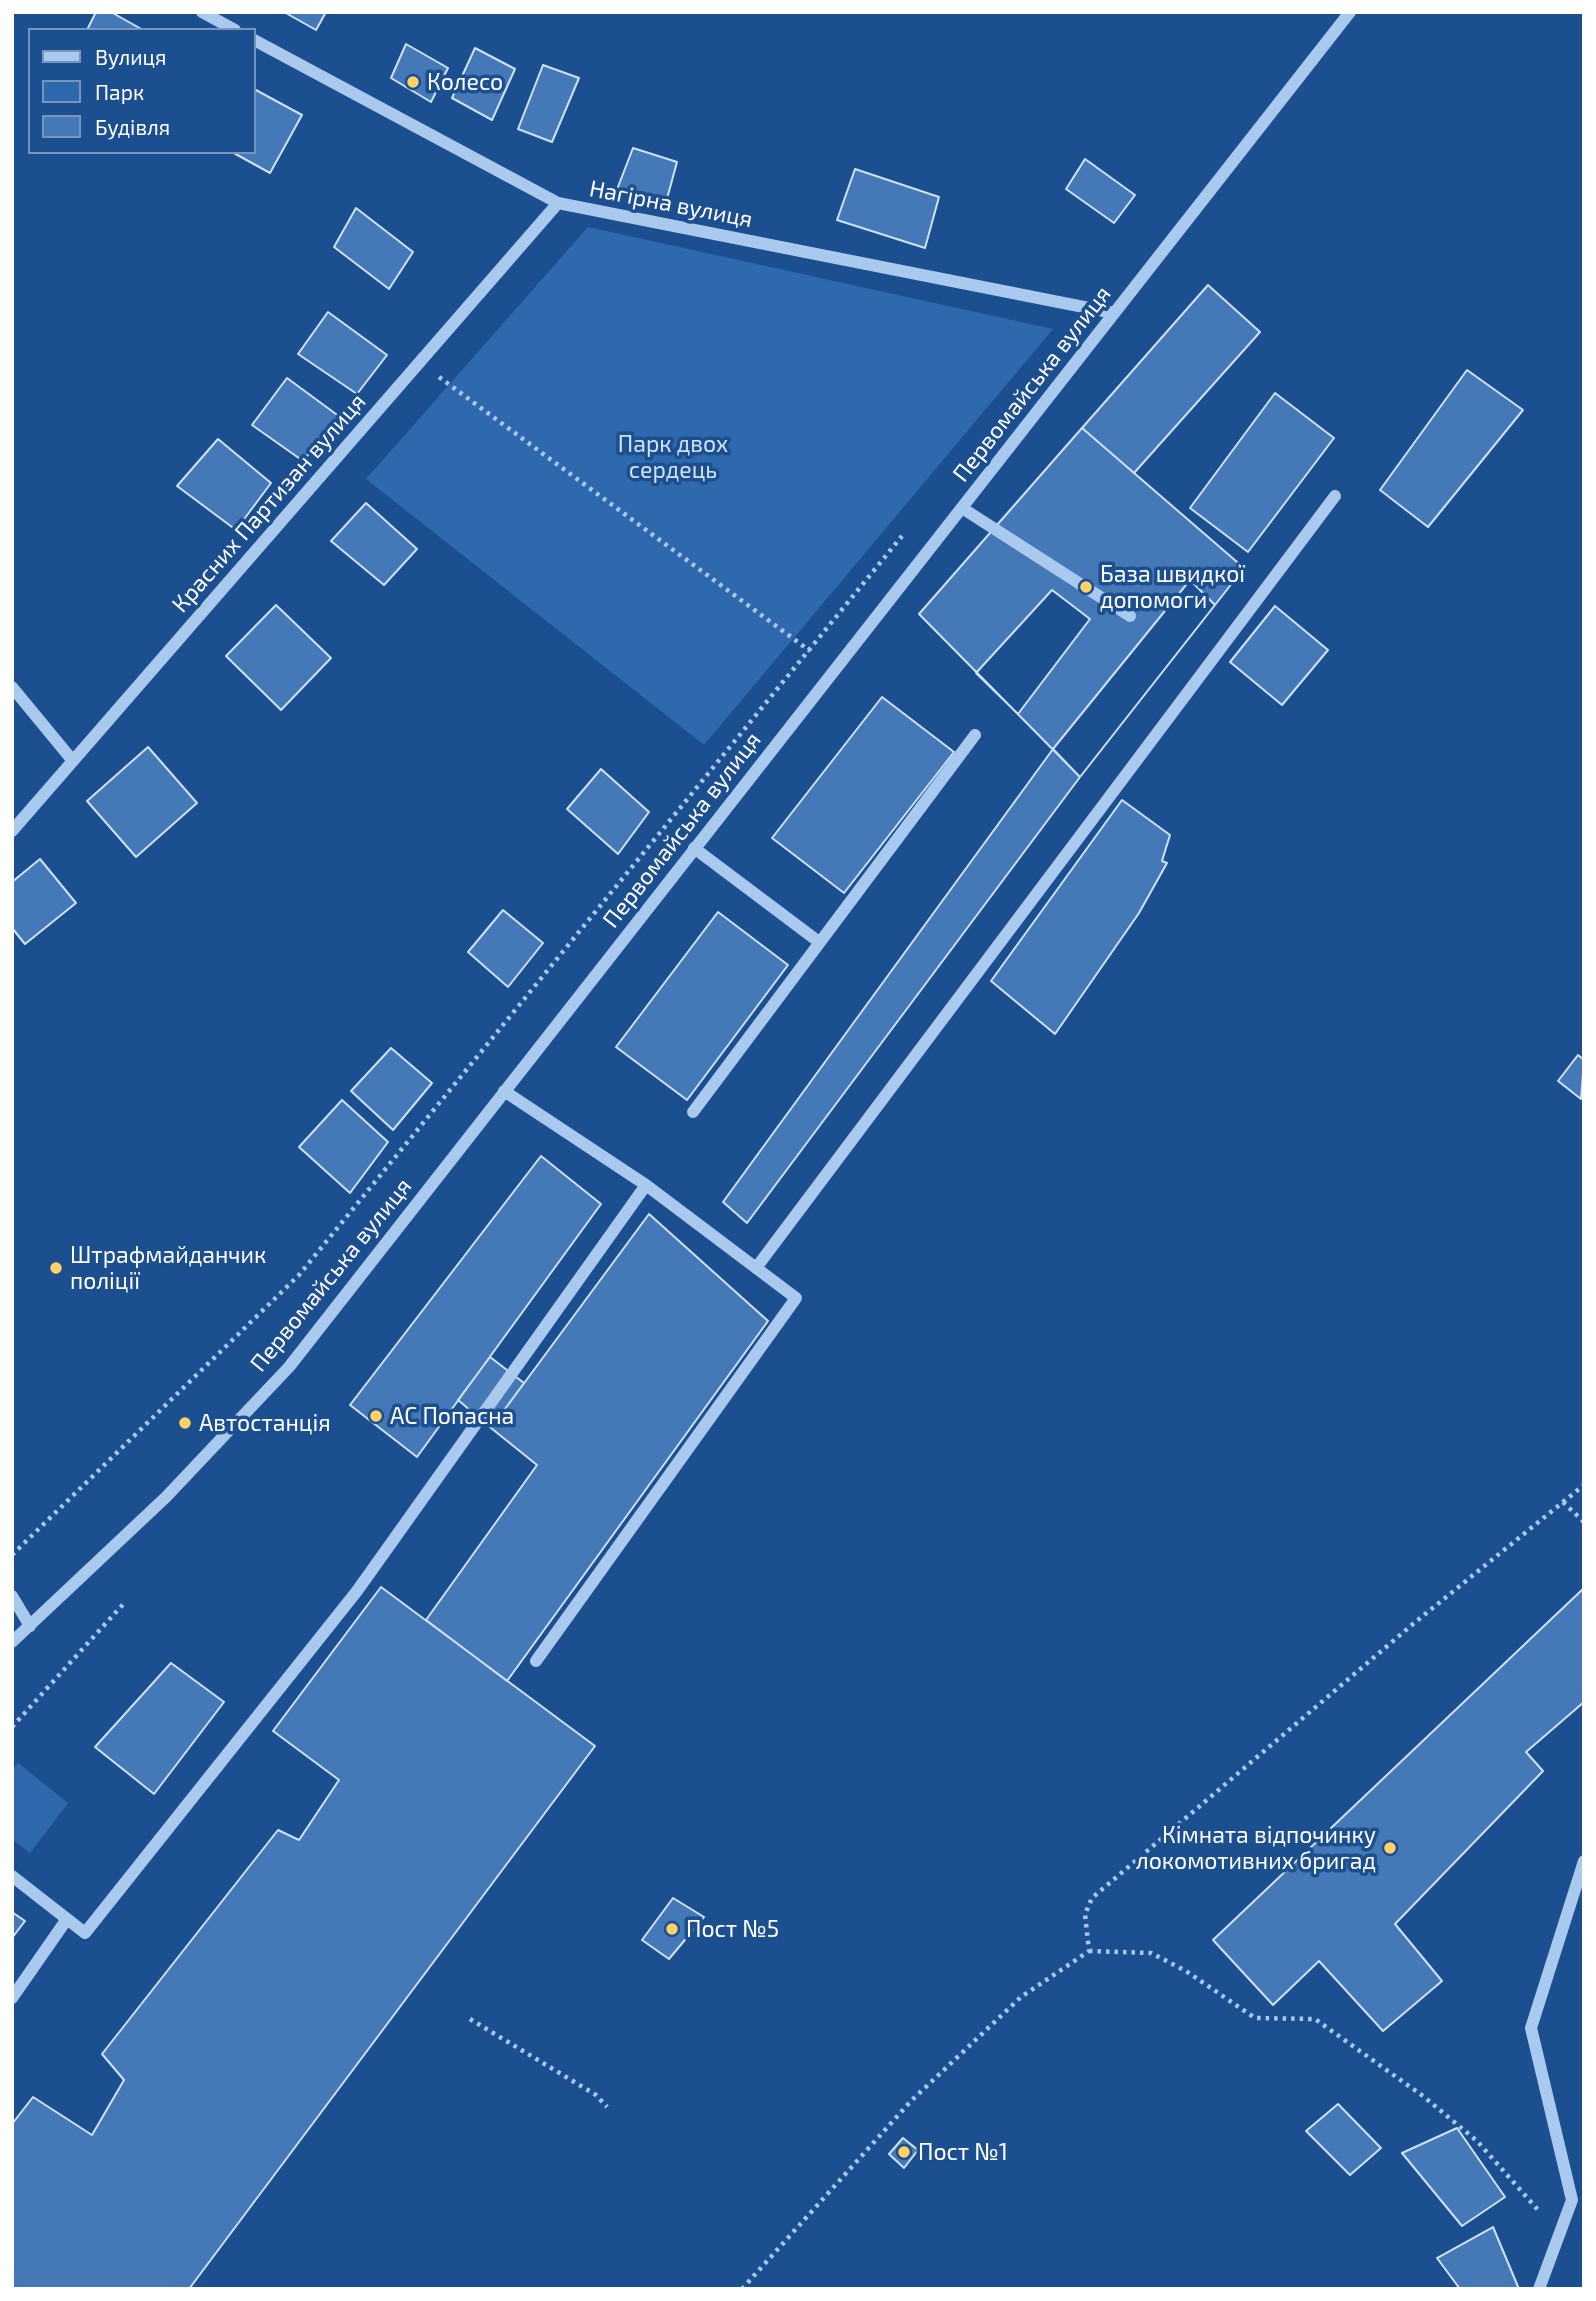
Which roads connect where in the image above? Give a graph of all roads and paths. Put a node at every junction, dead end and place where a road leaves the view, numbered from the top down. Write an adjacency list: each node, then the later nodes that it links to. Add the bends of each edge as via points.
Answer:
1 (202, 12): 3 (street)
2 (1350, 12): 6 (street, Первомайська вулиця)
3 (231, 28)
4 (256, 41): 5 (street, Нагірна вулиця)
5 (558, 203): 6 (street, Нагірна вулиця); 7 (street, Красних Партизан вулиця)
6 (1114, 313): 9 (street, Первомайська вулиця)
7 (419, 362): 12 (path); 15 (street, Красних Партизан вулиця)
8 (1335, 496): 22 (street)
9 (962, 508): 11 (street); 17 (street, Первомайська вулиця)
10 (904, 533): 12 (path)
11 (1130, 616)
12 (810, 651): 26 (path, via 299,1275)
13 (12, 687): 15 (street)
14 (975, 735): 18 (street)
15 (73, 761): 16 (street, Красних Партизан вулиця)
16 (12, 831)
17 (694, 848): 18 (street); 19 (street, Первомайська вулиця)
18 (819, 942): 20 (street)
19 (504, 1091): 21 (street); 29 (street, Первомайська вулиця, via 289,1367 166,1497)
20 (693, 1112)
21 (646, 1185): 22 (street); 35 (street, via 349,1601 85,1933)
22 (756, 1268): 31 (street, via 796,1298)
23 (1584, 1485): 24 (path)
24 (1563, 1502): 25 (path); 36 (path, via 1092,1898 1085,1914)
25 (1584, 1522)
26 (12, 1555)
27 (12, 1596): 29 (street)
28 (126, 1601): 32 (path)
29 (30, 1626): 30 (street, Первомайська вулиця)
30 (12, 1643)
31 (536, 1661)
32 (12, 1727)
33 (1584, 1861): 40 (street, via 1531,2028 1572,2200)
34 (12, 1876): 35 (street)
35 (67, 1919): 37 (street)
36 (1089, 1951): 40 (path, via 1151,1953 1255,2018 1315,2019 1477,2141 1531,2204); 41 (path, via 1021,1997 911,2101)
37 (12, 1998)
38 (470, 2019): 39 (path, via 596,2095)
39 (607, 2107)
40 (1561, 2231): 42 (street)
41 (742, 2289)
42 (1539, 2289)

